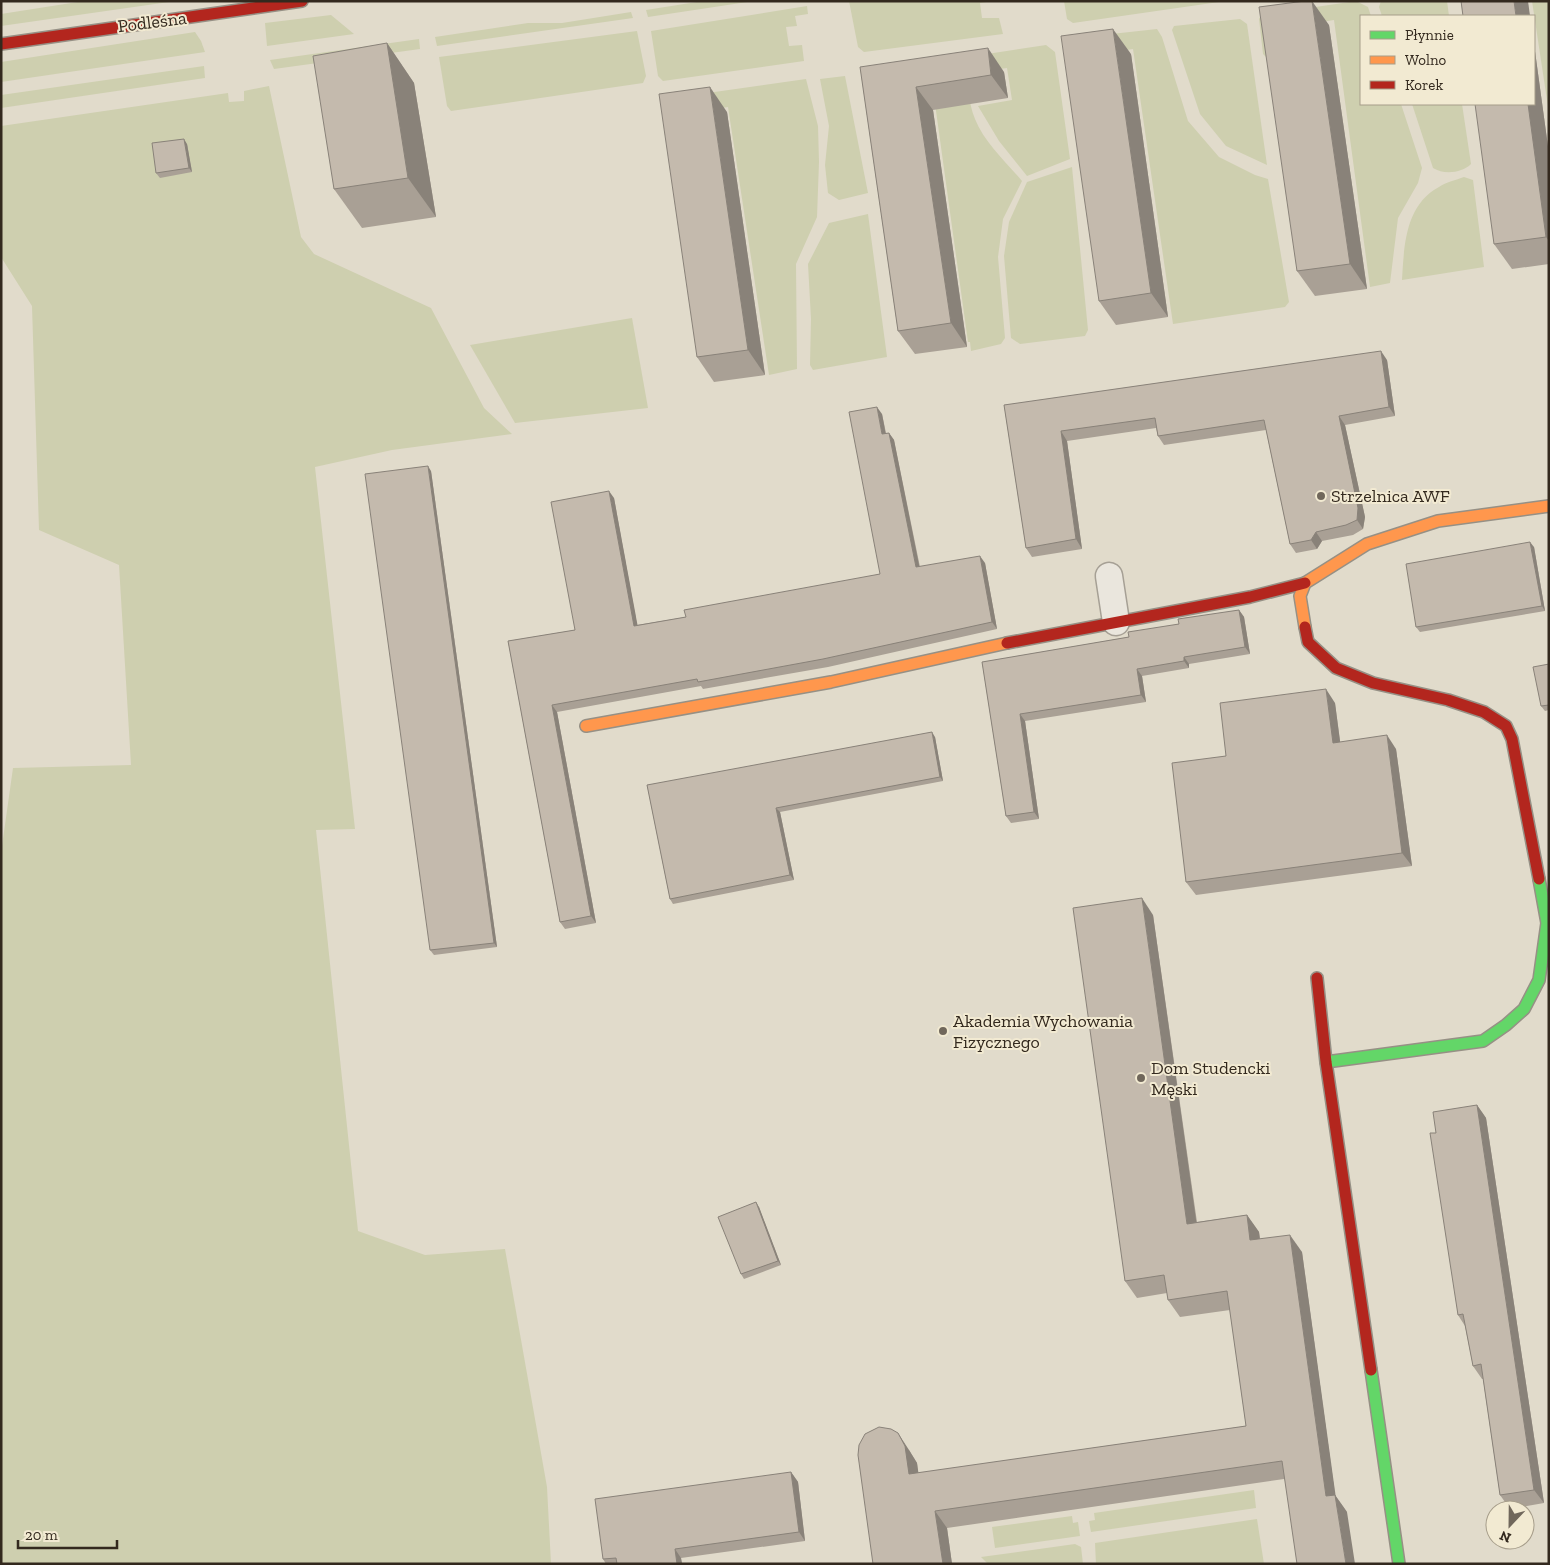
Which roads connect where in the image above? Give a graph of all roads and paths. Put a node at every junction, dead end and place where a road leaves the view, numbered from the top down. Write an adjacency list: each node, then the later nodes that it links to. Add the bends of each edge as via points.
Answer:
1 (302, 1): 2 (street, Podleśna)
2 (1, 44)
3 (1549, 506): 5 (street, via 1438,521 1367,544)
4 (1109, 576): 6 (street)
5 (1305, 583): 6 (street, via 1250,597); 9 (street, via 1300,596 1308,642 1336,668 1374,683 1484,712 1506,726 1512,739 1547,924)
6 (1116, 622): 7 (street, via 832,682)
7 (586, 726)
8 (1317, 978): 10 (street)
9 (1544, 979): 10 (street, via 1524,1009 1483,1041)
10 (1326, 1062): 11 (street)
11 (1399, 1564)

